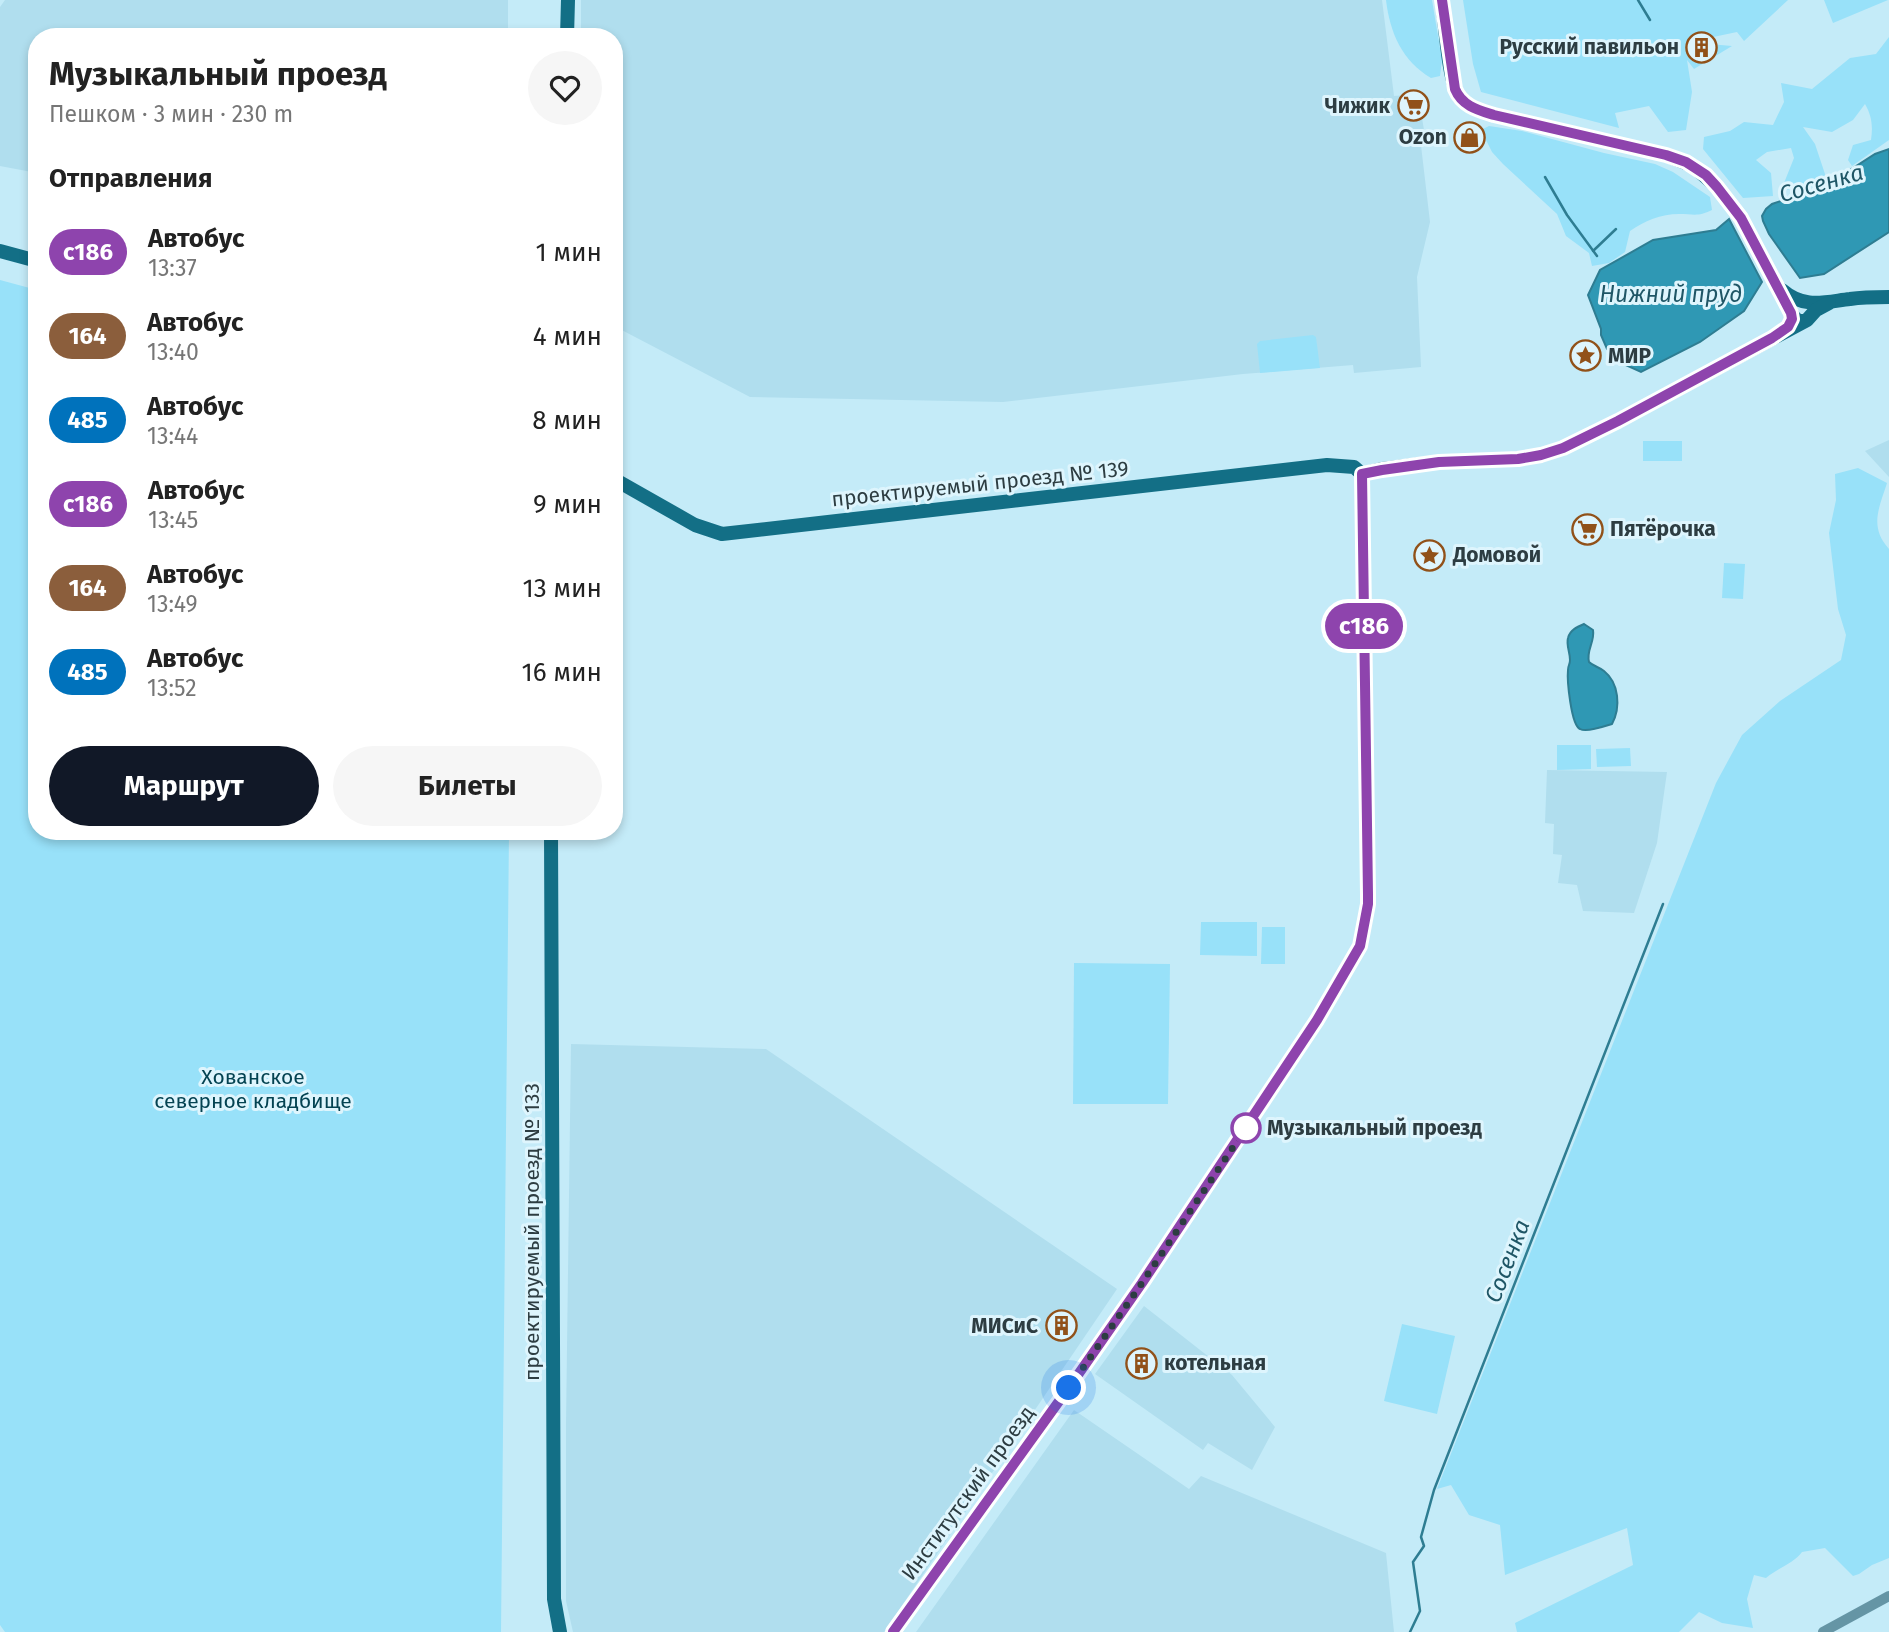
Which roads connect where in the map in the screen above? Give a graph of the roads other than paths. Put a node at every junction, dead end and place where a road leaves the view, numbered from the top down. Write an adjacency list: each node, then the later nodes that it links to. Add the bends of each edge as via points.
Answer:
1 (568, 0): 3 (street)
2 (1442, 0): 7 (street, via 1453,80 1463,101 1494,115 1666,155 1693,166 1741,218 1778,287)
3 (567, 28)
4 (0, 251): 5 (street)
5 (28, 259)
6 (1889, 297): 7 (street, via 1854,298)
7 (1801, 311): 8 (street, via 1772,338 1563,448 1518,459 1439,462)
8 (1362, 474): 9 (street, проектируемый проезд № 139, via 1354,467 1327,465 722,534 695,525); 13 (street, Институтский проезд, via 1368,904 1360,946 1317,1020 1124,1309)
9 (623, 484)
10 (551, 840): 12 (street, проектируемый проезд № 133, via 554,1599)
11 (1889, 1596): 14 (street)
12 (560, 1632)
13 (893, 1632)
14 (1823, 1632)

